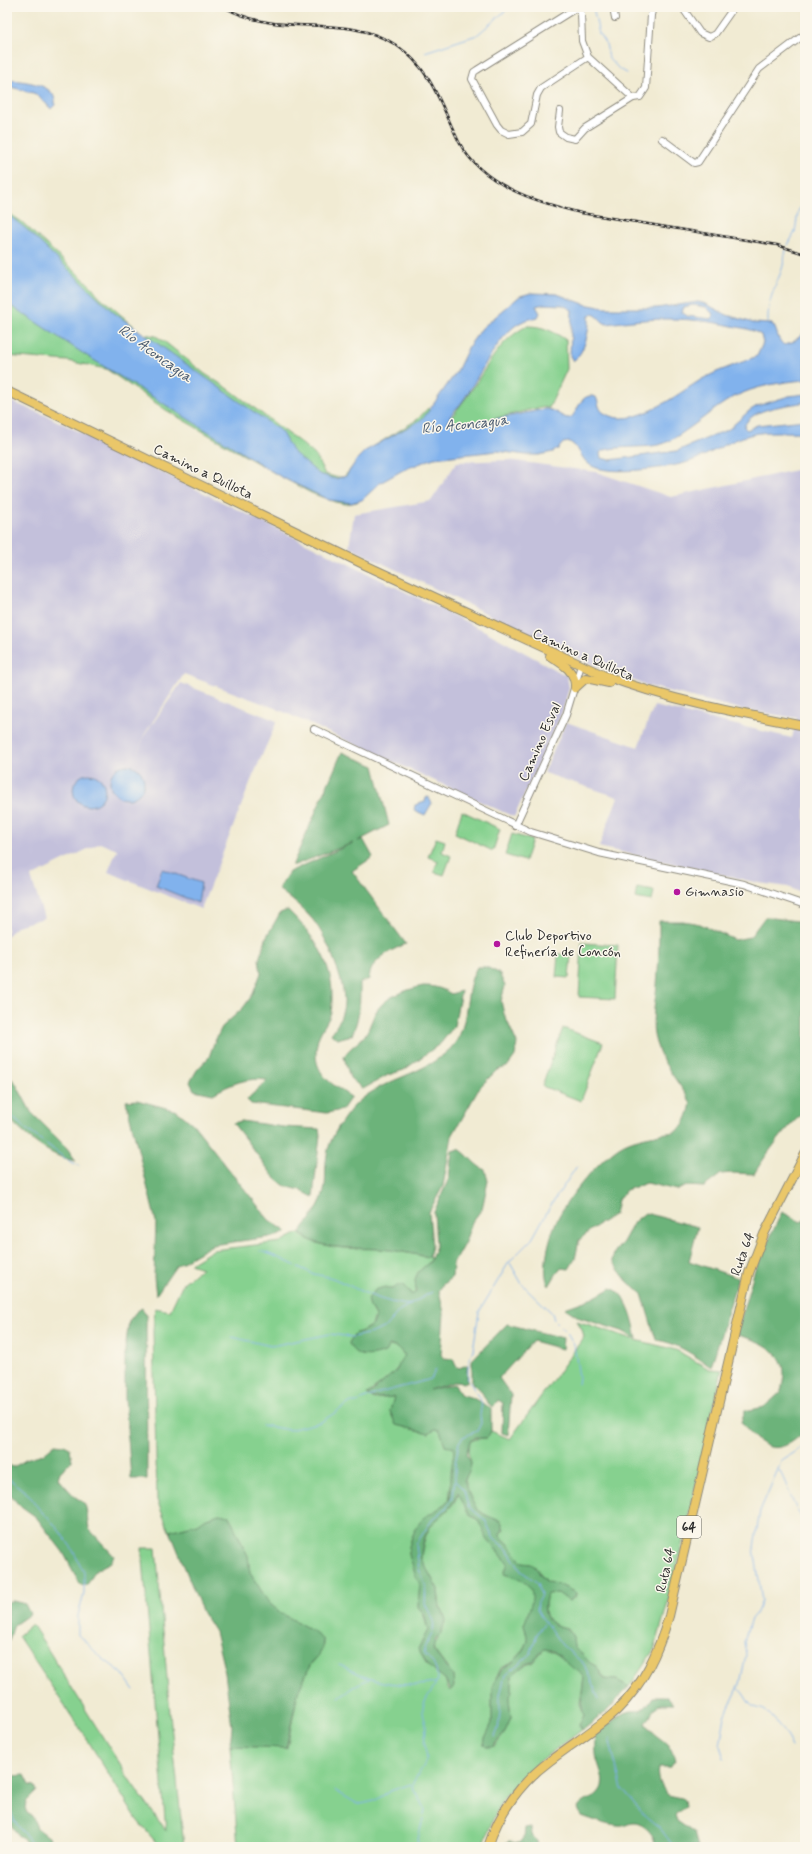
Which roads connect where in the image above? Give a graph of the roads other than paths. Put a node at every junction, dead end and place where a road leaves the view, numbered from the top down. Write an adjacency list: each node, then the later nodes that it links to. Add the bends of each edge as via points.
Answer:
1 (613, 7): 5 (street)
2 (654, 7): 8 (street, via 650,15 646,90 640,97)
3 (682, 7): 4 (street, via 700,33 709,37 715,34)
4 (734, 7)
5 (615, 18)
6 (805, 34): 10 (street, via 759,69 698,162 694,163)
7 (588, 57): 7 (street, via 541,88 531,124 516,134 506,133 499,127 472,79 474,72 575,8 581,13 583,44); 8 (street)
8 (633, 98): 9 (street, via 585,128 575,139 559,132)
9 (560, 111)
10 (662, 139)
11 (7, 391): 12 (main road, Camino a Quillota)
12 (387, 575): 13 (main road, Camino a Quillota); 14 (main road, Camino a Quillota)
13 (550, 656): 14 (main road, Camino a Quillota); 16 (main road, via 570,670)
14 (580, 667): 15 (main road, Camino a Quillota); 16 (street, Camino Esval); 17 (main road, Camino a Quillota, via 659,694)
15 (609, 683): 16 (main road, via 586,678); 19 (main road, Camino a Quillota, via 672,702)
16 (575, 688): 20 (street, Camino Esval, via 566,715)
17 (805, 726)
18 (314, 728): 20 (street)
19 (805, 731)
20 (515, 826): 21 (street, via 558,842 721,879)
21 (805, 905)
22 (805, 1154): 23 (main road, Ruta 64 / 64, via 770,1223 749,1273 669,1616 651,1664 634,1691 617,1710 550,1761 520,1789 502,1815)
23 (488, 1847)

